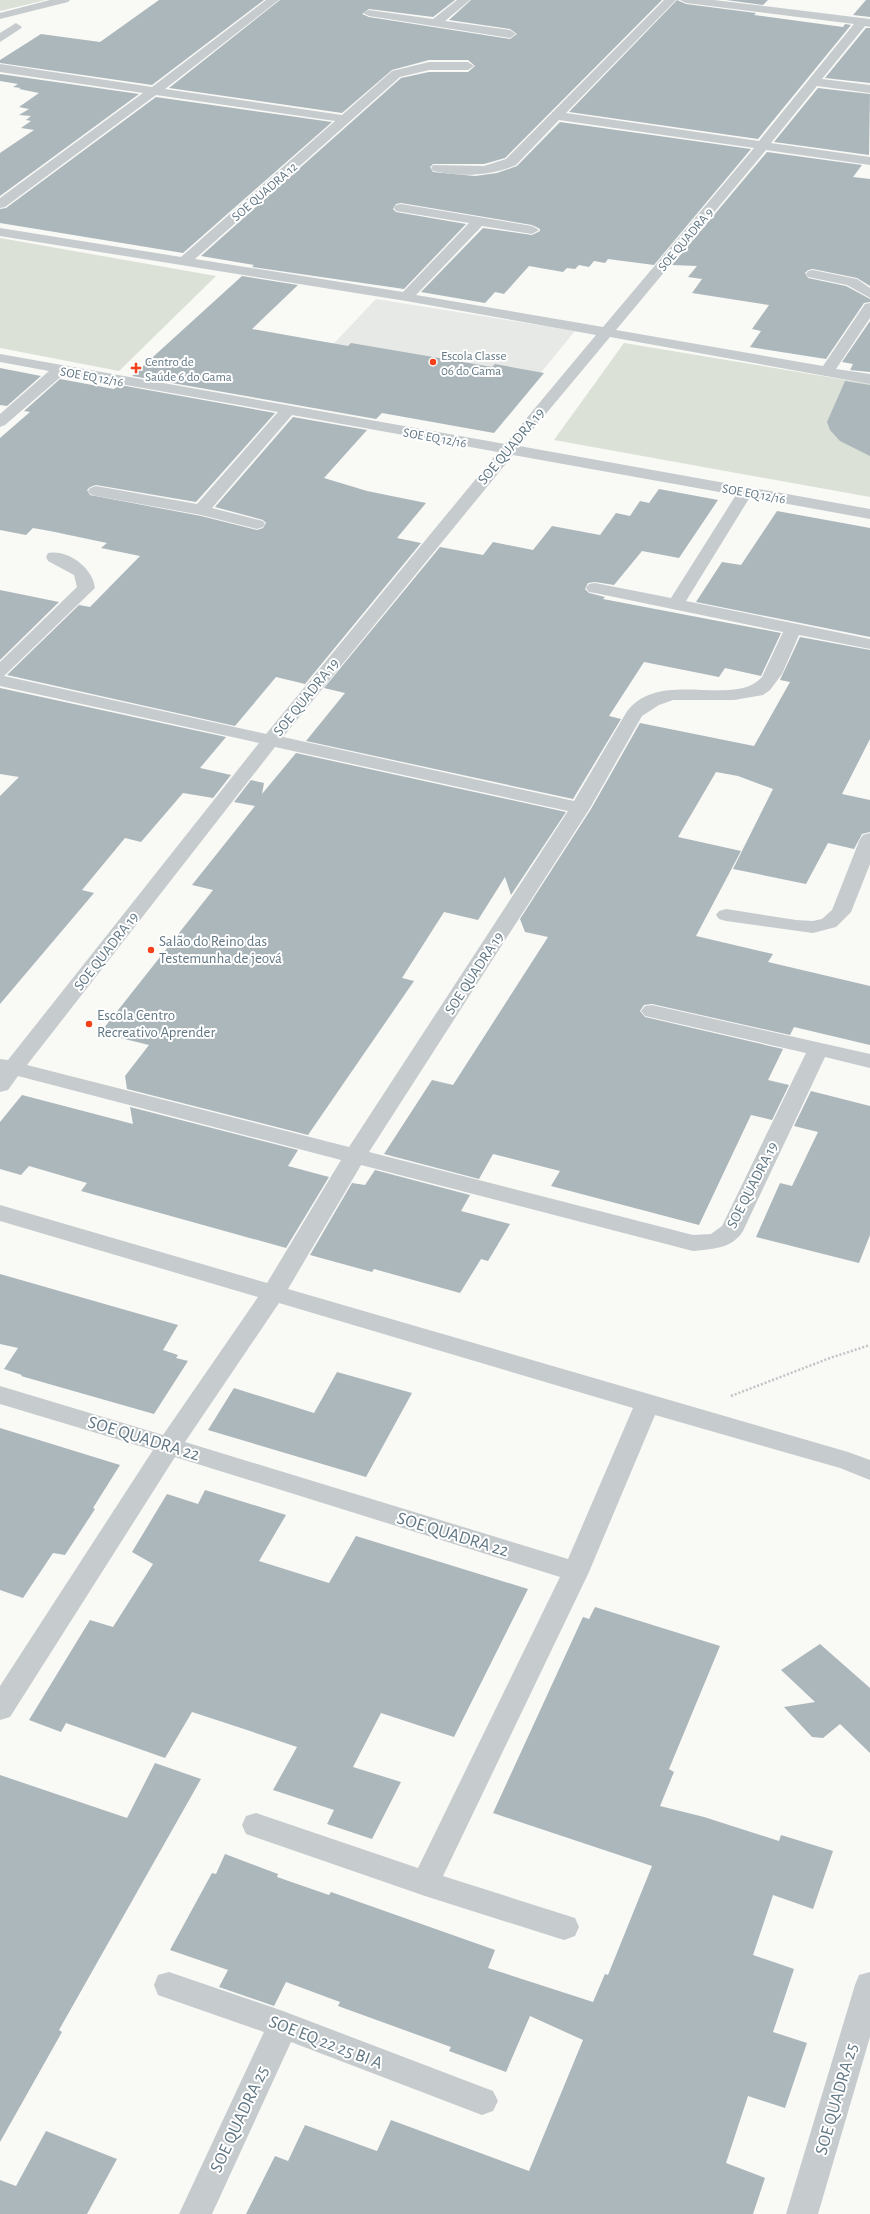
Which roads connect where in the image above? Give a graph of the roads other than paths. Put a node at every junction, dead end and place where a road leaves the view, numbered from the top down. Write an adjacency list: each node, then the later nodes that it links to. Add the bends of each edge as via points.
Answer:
1 (64, 0): 7 (street)
2 (273, 0): 17 (street)
3 (464, 0): 8 (street)
4 (670, 0): 18 (street)
5 (686, 0): 9 (street)
6 (369, 13): 8 (street)
7 (0, 16)
8 (436, 22): 11 (street)
9 (866, 22): 15 (street, SOE QUADRA 9)
10 (16, 27): 12 (street)
11 (510, 34)
12 (0, 38)
13 (468, 66): 19 (street, SOE QUADRA 12, via 429,66 396,74)
14 (0, 68): 17 (street)
15 (813, 82): 16 (street); 20 (street, SOE QUADRA 9)
16 (870, 89)
17 (155, 90): 19 (street); 23 (street)
18 (557, 116): 20 (street); 22 (street, via 511,162 500,168 481,171)
19 (345, 119): 28 (street, SOE QUADRA 12)
20 (763, 145): 21 (street); 33 (street, SOE QUADRA 9)
21 (870, 161)
22 (438, 168)
23 (0, 204)
24 (401, 208): 25 (street)
25 (480, 220): 26 (street); 31 (street)
26 (532, 230)
27 (0, 232): 28 (street)
28 (183, 262): 31 (street)
29 (814, 274): 30 (street, via 852,282)
30 (870, 294)
31 (406, 297): 33 (street)
32 (870, 307): 36 (street)
33 (607, 333): 36 (street); 40 (street, SOE QUADRA 19)
34 (0, 358): 35 (street, SOE EQ 12/16)
35 (59, 370): 38 (street, SOE EQ 12/16); 39 (street)
36 (827, 372): 37 (street)
37 (870, 378)
38 (287, 411): 40 (street, SOE EQ 12/16); 43 (street)
39 (0, 422)
40 (508, 450): 42 (street, SOE EQ 12/16); 53 (street, SOE QUADRA 19)
41 (96, 491): 43 (street)
42 (746, 491): 44 (street, SOE EQ 12/16); 48 (street)
43 (201, 510): 45 (street)
44 (870, 514)
45 (257, 524)
46 (54, 557): 51 (street, via 78,568 84,575 86,588)
47 (594, 588): 48 (street)
48 (675, 605): 49 (street)
49 (793, 629): 50 (street); 54 (street, SOE QUADRA 19, via 770,678 756,692 674,695 648,703 635,714)
50 (870, 644)
51 (0, 672)
52 (0, 681): 53 (street)
53 (271, 740): 54 (street); 60 (street, SOE QUADRA 19)
54 (580, 808): 62 (street, SOE QUADRA 19)
55 (870, 839): 56 (street, via 841,912 828,923 813,927 796,926)
56 (726, 915)
57 (652, 1011): 58 (street)
58 (819, 1048): 59 (street); 62 (street, SOE QUADRA 19, via 730,1231 716,1241 692,1243)
59 (870, 1061)
60 (7, 1066): 61 (street, SOE QUADRA 19); 62 (street, SOE QUADRA 19)
61 (0, 1085)
62 (355, 1156): 64 (street)
63 (0, 1213): 64 (street)
64 (274, 1292): 66 (street); 67 (street)
65 (0, 1396): 67 (street, SOE QUADRA 22)
66 (647, 1405): 68 (street); 69 (street)
67 (169, 1446): 69 (street, SOE QUADRA 22); 70 (street)
68 (863, 1465)
69 (576, 1572): 72 (street)
70 (0, 1709)
71 (256, 1825): 72 (street)
72 (425, 1883): 73 (street)
73 (564, 1928)
74 (169, 1985): 76 (street, SOE EQ 22 25 BI A)
75 (870, 1985): 79 (street, SOE QUADRA 25)
76 (283, 2025): 77 (street, SOE EQ 22 25 BI A); 78 (street, SOE QUADRA 25)
77 (482, 2101)
78 (195, 2214)
79 (802, 2214)

